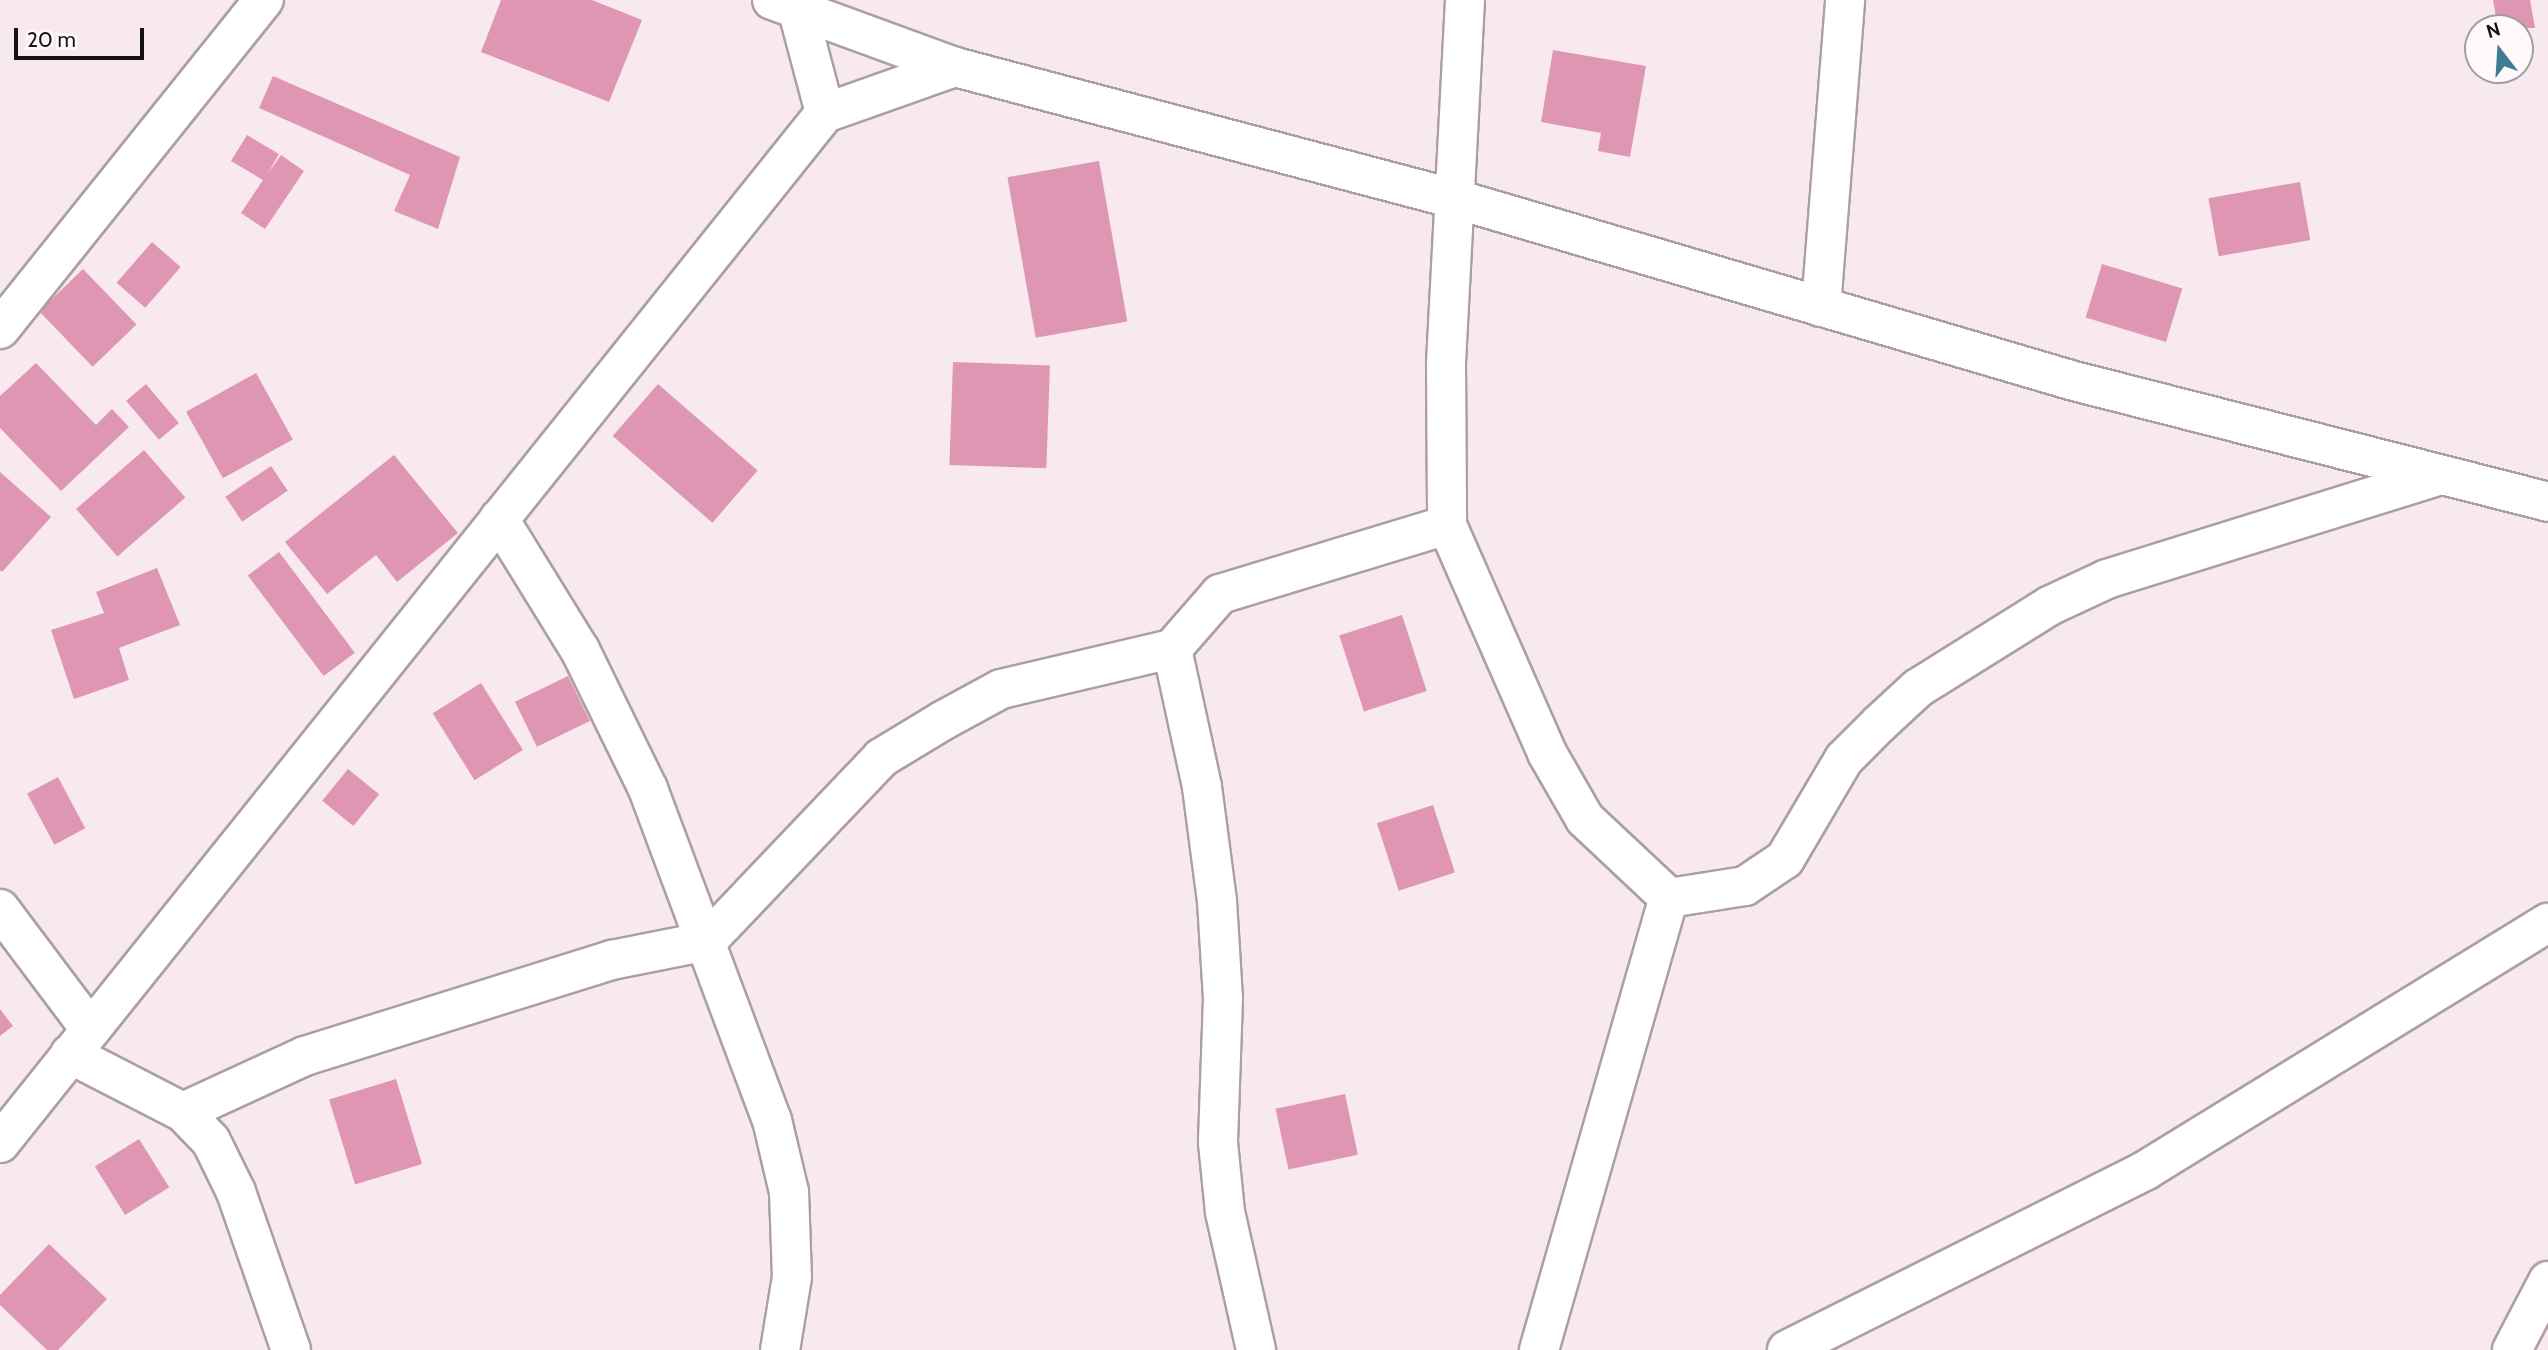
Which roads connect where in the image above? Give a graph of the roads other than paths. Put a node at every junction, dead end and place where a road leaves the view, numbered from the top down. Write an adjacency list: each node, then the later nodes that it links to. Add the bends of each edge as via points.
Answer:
1 (264, 0): 9 (street)
2 (1465, 0): 7 (street)
3 (1845, 0): 8 (street)
4 (788, 3): 5 (street); 6 (street)
5 (955, 67): 6 (street); 7 (street)
6 (825, 113): 12 (street)
7 (1459, 200): 8 (street); 13 (street, via 1446,365)
8 (1821, 307): 10 (street)
9 (0, 329)
10 (2438, 476): 11 (street); 15 (street, via 2107,579 2049,606 1918,688 1879,723 1844,759 1785,859 1745,886)
11 (2548, 502)
12 (499, 519): 18 (street, via 554,603 607,703); 19 (street)
13 (1447, 525): 14 (street, via 1220,594); 15 (street, via 1547,754 1585,819)
14 (1172, 649): 18 (street, via 1001,689 881,758); 25 (street, via 1202,787 1217,901 1223,998 1218,1143 1225,1212)
15 (1669, 898): 26 (street)
16 (0, 909): 19 (street)
17 (2548, 923): 27 (street, via 2146,1170)
18 (707, 941): 20 (street, via 612,960 305,1056); 24 (street, via 772,1120 789,1192 792,1278)
19 (80, 1042): 20 (street); 21 (street)
20 (183, 1112): 23 (street, via 211,1141 236,1192)
21 (0, 1143)
22 (2548, 1281): 28 (street)
23 (291, 1350)
24 (780, 1350)
25 (1256, 1350)
26 (1539, 1350)
27 (1787, 1350)
28 (2512, 1350)

